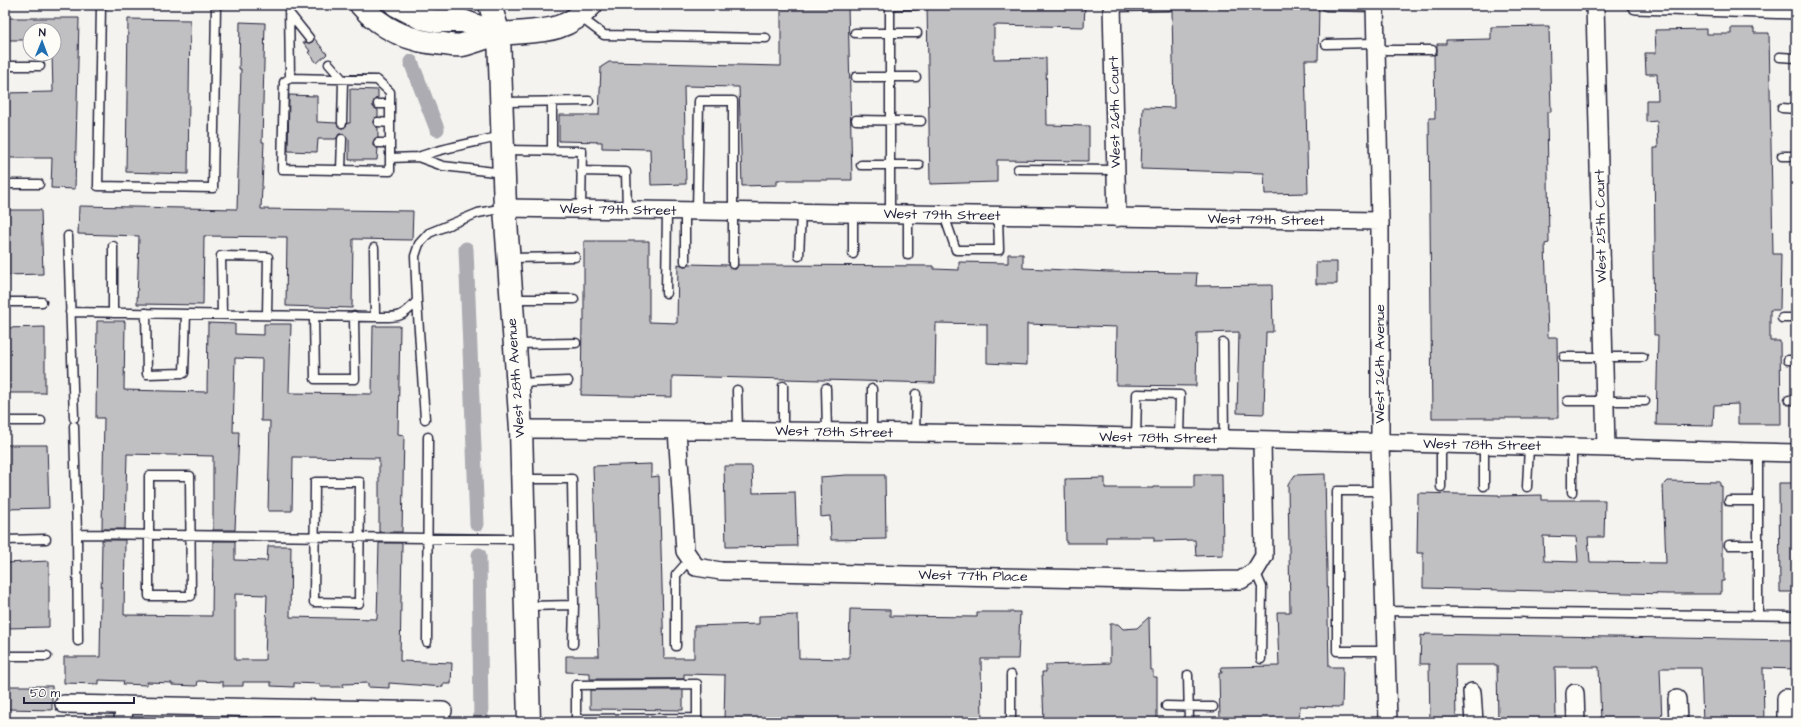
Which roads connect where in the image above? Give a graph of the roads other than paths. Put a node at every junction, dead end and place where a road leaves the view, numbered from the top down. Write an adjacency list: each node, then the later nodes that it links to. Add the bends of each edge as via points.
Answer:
1 (101, 5): 2 (lane, via 98,186 212,188)
2 (216, 5)
3 (361, 5): 21 (main road, via 387,28 425,42 461,45)
4 (396, 5): 21 (main road, via 421,18 463,21)
5 (490, 5): 21 (main road, West 28th Avenue)
6 (506, 5): 21 (main road, West 28th Avenue)
7 (892, 5): 8 (lane); 19 (lane)
8 (916, 5)
9 (1595, 5): 114 (street, West 25th Court)
10 (1636, 5): 16 (street)
11 (1112, 6): 12 (lane); 64 (street, West 26th Court)
12 (1169, 6)
13 (1326, 6): 14 (lane)
14 (1375, 6): 25 (street, West 26th Avenue)
15 (289, 9): 22 (lane); 35 (lane)
16 (1796, 10)
17 (585, 11): 21 (main road, via 566,25 554,29); 23 (lane, via 604,35)
18 (855, 33): 19 (lane)
19 (890, 33): 20 (lane); 33 (lane)
20 (917, 33)
21 (499, 34): 39 (main road, West 28th Avenue)
22 (309, 38)
23 (766, 38)
24 (1326, 44): 25 (lane)
25 (1376, 46): 26 (lane); 82 (street, West 26th Avenue)
26 (1432, 50)
27 (1780, 58): 28 (lane)
28 (1796, 58)
29 (329, 64): 36 (lane)
30 (5, 66): 31 (lane)
31 (40, 66)
32 (856, 77): 33 (lane)
33 (890, 77): 34 (lane); 45 (lane)
34 (916, 77)
35 (290, 78): 36 (lane); 63 (lane, via 284,82 282,169)
36 (343, 80): 41 (lane, via 377,80 390,92); 47 (lane)
37 (552, 101): 38 (lane); 39 (lane); 54 (lane)
38 (589, 101)
39 (501, 102): 53 (main road, West 28th Avenue)
40 (378, 104): 41 (lane)
41 (390, 104): 49 (lane)
42 (1782, 108): 43 (lane)
43 (1796, 109)
44 (856, 120): 45 (lane)
45 (889, 120): 46 (lane); 60 (lane)
46 (921, 121)
47 (345, 122)
48 (378, 122): 49 (lane)
49 (390, 123): 52 (lane)
50 (344, 141): 63 (lane)
51 (378, 143): 52 (lane)
52 (390, 143): 58 (lane)
53 (502, 143): 54 (lane); 57 (lane, via 462,146); 66 (main road, West 28th Avenue)
54 (552, 151): 65 (lane, via 582,151)
55 (1782, 156): 56 (lane)
56 (1796, 156)
57 (418, 157): 58 (lane); 66 (lane, via 444,166)
58 (390, 158): 63 (lane, via 390,171)
59 (861, 165): 60 (lane)
60 (890, 165): 61 (lane); 77 (lane)
61 (919, 165)
62 (1018, 169): 64 (lane)
63 (341, 170)
64 (1116, 170): 81 (street, West 26th Court)
65 (581, 171): 70 (lane); 71 (lane, via 626,172)
66 (504, 173): 69 (main road, West 28th Avenue)
67 (5, 184): 68 (lane)
68 (39, 184)
69 (505, 208): 70 (street, West 79th Street); 90 (main road, West 28th Avenue); 96 (lane, via 478,213 430,232 419,244 415,256)
70 (581, 209): 71 (street, West 79th Street)
71 (627, 210): 72 (street, West 79th Street)
72 (667, 210): 73 (street, West 79th Street); 93 (lane)
73 (691, 211): 74 (street, West 79th Street); 74 (lane, via 699,101 733,101); 91 (lane)
74 (733, 211): 75 (street, West 79th Street); 92 (lane)
75 (801, 212): 76 (street, West 79th Street); 88 (lane)
76 (853, 213): 77 (street, West 79th Street); 86 (lane)
77 (890, 214): 78 (street, West 79th Street)
78 (908, 214): 79 (street, West 79th Street); 87 (lane)
79 (944, 215): 80 (street, West 79th Street); 80 (lane, via 956,250 999,250)
80 (998, 216): 81 (street, West 79th Street)
81 (1117, 218): 82 (street, West 79th Street)
82 (1380, 221): 141 (street, West 26th Avenue)
83 (68, 236): 99 (lane)
84 (113, 246): 100 (lane)
85 (374, 248): 107 (lane)
86 (853, 254)
87 (908, 255)
88 (799, 256)
89 (575, 257): 90 (lane)
90 (508, 258): 94 (main road, West 28th Avenue)
91 (685, 261)
92 (733, 264)
93 (666, 293)
94 (510, 299): 95 (lane); 112 (main road, West 28th Avenue)
95 (574, 299)
96 (417, 301): 107 (lane, via 406,314); 126 (lane)
97 (5, 302): 98 (lane)
98 (42, 302)
99 (70, 312): 100 (lane); 157 (lane)
100 (113, 313): 101 (lane)
101 (146, 313): 102 (lane); 102 (lane, via 147,374 184,373)
102 (186, 314): 103 (lane)
103 (222, 314): 104 (lane); 104 (lane, via 221,256 268,257)
104 (267, 315): 105 (lane)
105 (314, 316): 106 (lane); 106 (lane, via 315,379 355,379)
106 (354, 316): 107 (lane)
107 (375, 317)
108 (1782, 318): 109 (lane)
109 (1796, 318)
110 (576, 343): 112 (lane)
111 (1223, 343): 139 (lane)
112 (514, 344): 117 (main road, West 28th Avenue)
113 (1564, 357): 114 (lane)
114 (1604, 357): 115 (lane); 124 (street, West 25th Court)
115 (1643, 357)
116 (568, 381): 117 (lane)
117 (517, 383): 129 (main road, West 28th Avenue)
118 (783, 386): 132 (lane)
119 (826, 388): 133 (lane)
120 (872, 389): 134 (lane)
121 (737, 390): 131 (lane)
122 (916, 394): 135 (lane)
123 (1568, 401): 124 (lane)
124 (1605, 401): 125 (lane); 146 (street, West 25th Court)
125 (1644, 401)
126 (425, 418)
127 (5, 421): 128 (lane)
128 (41, 421)
129 (521, 429): 130 (street, West 78th Street); 149 (main road, West 28th Avenue)
130 (677, 430): 131 (street, West 78th Street); 168 (street, via 685,551)
131 (738, 431): 132 (street, West 78th Street)
132 (783, 431): 133 (street, West 78th Street)
133 (827, 432): 134 (street, West 78th Street)
134 (872, 433): 135 (street, West 78th Street)
135 (915, 434): 137 (street, West 78th Street)
136 (428, 437): 162 (lane)
137 (1136, 438): 138 (street, West 78th Street); 138 (lane, via 1137,394 1180,395)
138 (1179, 438): 139 (street, West 78th Street)
139 (1224, 440): 140 (street, West 78th Street)
140 (1262, 440): 141 (street, West 78th Street); 169 (street, via 1264,556)
141 (1380, 443): 142 (street, West 78th Street); 153 (street, West 26th Avenue)
142 (1441, 444): 143 (street, West 78th Street); 151 (lane)
143 (1484, 445): 144 (street, West 78th Street); 150 (lane)
144 (1529, 446): 145 (street, West 78th Street); 152 (lane)
145 (1572, 447): 146 (street, West 78th Street); 154 (lane)
146 (1606, 448): 147 (street, West 78th Street)
147 (1758, 452): 148 (street, West 78th Street); 156 (lane)
148 (1796, 453)
149 (522, 480): 163 (main road, West 28th Avenue); 170 (lane, via 572,479)
150 (1484, 486)
151 (1441, 487)
152 (1527, 487)
153 (1381, 491): 172 (street, West 26th Avenue); 179 (lane, via 1337,491 1337,651)
154 (1572, 492)
155 (1729, 501): 156 (lane)
156 (1758, 501): 167 (lane)
157 (77, 534): 158 (lane); 175 (lane)
158 (149, 535): 159 (lane); 159 (lane, via 149,476 190,476); 159 (lane, via 149,596 191,596)
159 (190, 535): 160 (lane)
160 (315, 536): 161 (lane); 161 (lane, via 316,482 360,482); 161 (lane, via 314,602 359,603)
161 (359, 537): 162 (lane)
162 (427, 538): 163 (lane); 176 (lane)
163 (524, 538): 171 (main road, West 28th Avenue)
164 (5, 540): 165 (lane)
165 (46, 540)
166 (1729, 545): 167 (lane)
167 (1758, 545): 173 (lane)
168 (690, 559): 169 (street, West 77th Place, via 696,567 721,571 1166,581 1241,580); 178 (lane, via 676,575)
169 (1255, 571): 182 (lane, via 1262,587)
170 (574, 605): 171 (lane); 177 (lane)
171 (526, 606): 198 (main road, West 28th Avenue)
172 (1385, 611): 173 (lane); 179 (street, West 26th Avenue)
173 (1758, 615): 174 (lane)
174 (1796, 616)
175 (78, 641)
176 (427, 642)
177 (573, 644)
178 (676, 646)
179 (1386, 651): 201 (street, West 26th Avenue)
180 (5, 656): 181 (lane)
181 (47, 656)
182 (1262, 659)
183 (1011, 675): 199 (lane)
184 (1188, 675): 191 (lane)
185 (1472, 692): 202 (street)
186 (1575, 692): 203 (street)
187 (1786, 698): 205 (street)
188 (1677, 699): 204 (street)
189 (64, 704): 194 (street)
190 (1166, 706): 191 (lane)
191 (1188, 706): 192 (lane); 200 (lane)
192 (1213, 706)
193 (443, 711): 196 (street)
194 (123, 714): 195 (street)
195 (256, 715): 196 (street)
196 (386, 716)
197 (697, 720): 197 (lane, via 697,684 576,685 576,719)
198 (529, 722)
199 (1011, 722)
200 (1189, 722)
201 (1388, 722)
202 (1474, 722)
203 (1576, 722)
204 (1678, 722)
205 (1786, 722)

